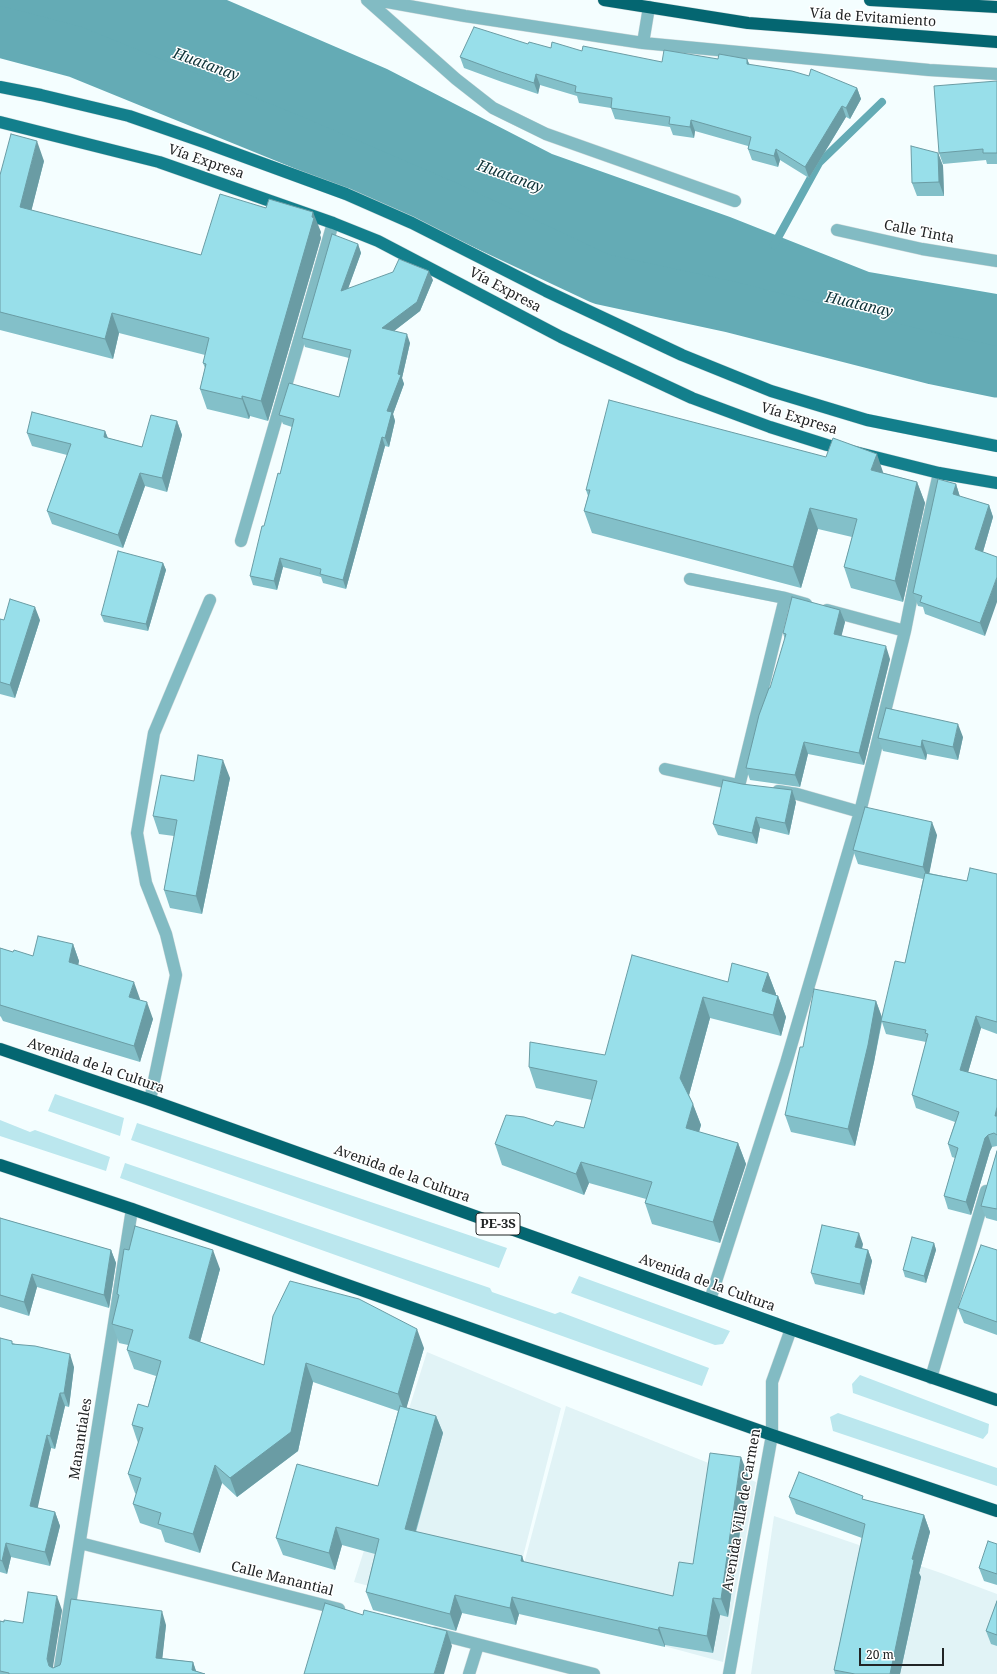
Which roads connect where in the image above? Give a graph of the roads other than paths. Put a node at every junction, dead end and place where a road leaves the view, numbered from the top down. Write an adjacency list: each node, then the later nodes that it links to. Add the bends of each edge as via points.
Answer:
1 (367, 0): 12 (street, via 456,79 493,108 546,134)
2 (376, 0): 8 (street)
3 (604, 0): 5 (highway, Vía de Evitamiento)
4 (870, 0): 6 (highway, Vía de Evitamiento)
5 (649, 7): 7 (highway, Vía de Evitamiento, via 748,23); 8 (street)
6 (997, 7)
7 (997, 42)
8 (643, 43): 9 (street)
9 (997, 74)
10 (0, 87): 16 (main road, Vía Expresa, via 129,116 346,194 412,223 546,292 682,355 771,391 867,420)
11 (0, 122): 13 (main road, Vía Expresa, via 159,162)
12 (735, 200)
13 (333, 223): 17 (main road, Vía Expresa, via 378,241 561,337 692,398 770,427); 19 (street)
14 (837, 230): 15 (street, Calle Tinta, via 922,249)
15 (997, 261)
16 (997, 446)
17 (939, 473): 18 (main road, Vía Expresa); 23 (street)
18 (997, 483)
19 (241, 541)
20 (690, 579): 21 (street)
21 (784, 598): 23 (street); 25 (street)
22 (210, 600): 30 (street, via 154,733 137,834 146,883 166,934 176,975)
23 (905, 632): 28 (street)
24 (665, 769): 25 (street)
25 (739, 786): 26 (street)
26 (754, 788)
27 (768, 790): 28 (street, via 797,794)
28 (860, 812): 34 (street, via 786,1063)
29 (0, 1049): 30 (highway, Avenida de la Cultura / PE-3S)
30 (150, 1100): 34 (highway, Avenida de la Cultura / PE-3S)
31 (0, 1165): 33 (highway)
32 (988, 1183): 36 (street)
33 (132, 1208): 38 (highway); 40 (street, Manantiales)
34 (710, 1300): 35 (highway, Avenida de la Cultura / PE-3S)
35 (791, 1329): 36 (highway, Avenida de la Cultura / PE-3S); 38 (street, Avenida Villa de Carmen, via 772,1382)
36 (931, 1378): 37 (highway, Avenida de la Cultura / PE-3S)
37 (997, 1400)
38 (772, 1435): 39 (highway); 47 (street, Avenida Villa de Carmen)
39 (997, 1511)
40 (80, 1543): 41 (street, Calle Manantial); 44 (street, Manantiales)
41 (348, 1612)
42 (424, 1631): 43 (street)
43 (478, 1645): 45 (street); 46 (street)
44 (59, 1674)
45 (469, 1674)
46 (594, 1674)
47 (729, 1674)

